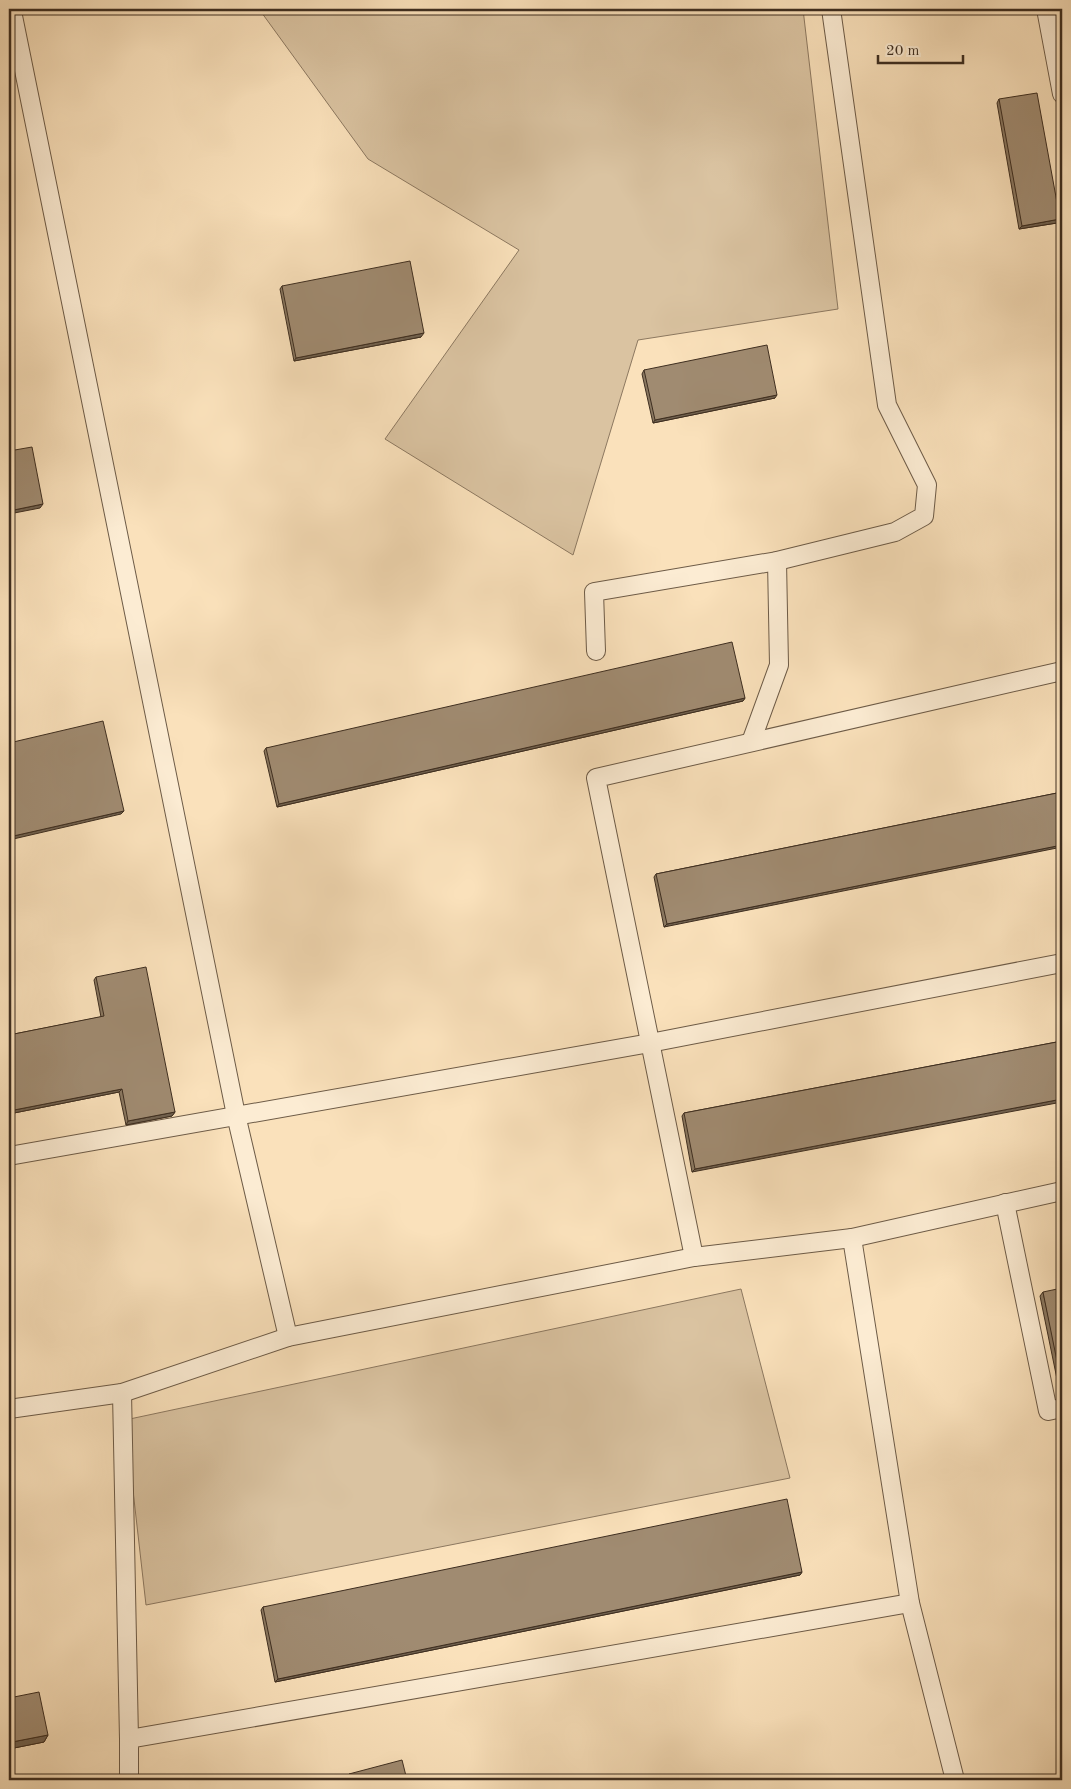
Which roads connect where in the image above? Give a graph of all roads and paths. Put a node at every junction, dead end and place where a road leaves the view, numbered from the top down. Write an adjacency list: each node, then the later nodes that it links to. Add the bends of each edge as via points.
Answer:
1 (831, 9): 6 (lane, via 887,405 927,485 924,516 895,532)
2 (1046, 9): 4 (lane)
3 (13, 16): 12 (lane)
4 (1060, 69): 5 (lane)
5 (1062, 94)
6 (777, 561): 7 (lane, via 594,592); 9 (lane, via 779,665)
7 (596, 651)
8 (1062, 671): 9 (lane)
9 (751, 742): 11 (lane, via 596,778)
10 (1062, 963): 11 (lane)
11 (650, 1043): 12 (lane); 17 (lane)
12 (236, 1114): 13 (lane); 18 (lane)
13 (9, 1156)
14 (1062, 1191): 15 (lane)
15 (1005, 1203): 16 (lane); 20 (lane, via 1048,1411)
16 (852, 1238): 17 (lane); 22 (lane)
17 (694, 1256): 18 (lane)
18 (288, 1338): 19 (lane)
19 (122, 1393): 21 (lane); 23 (lane)
20 (1062, 1408)
21 (9, 1409)
22 (910, 1603): 23 (lane); 25 (lane)
23 (130, 1739): 24 (lane)
24 (130, 1780)
25 (955, 1780)

